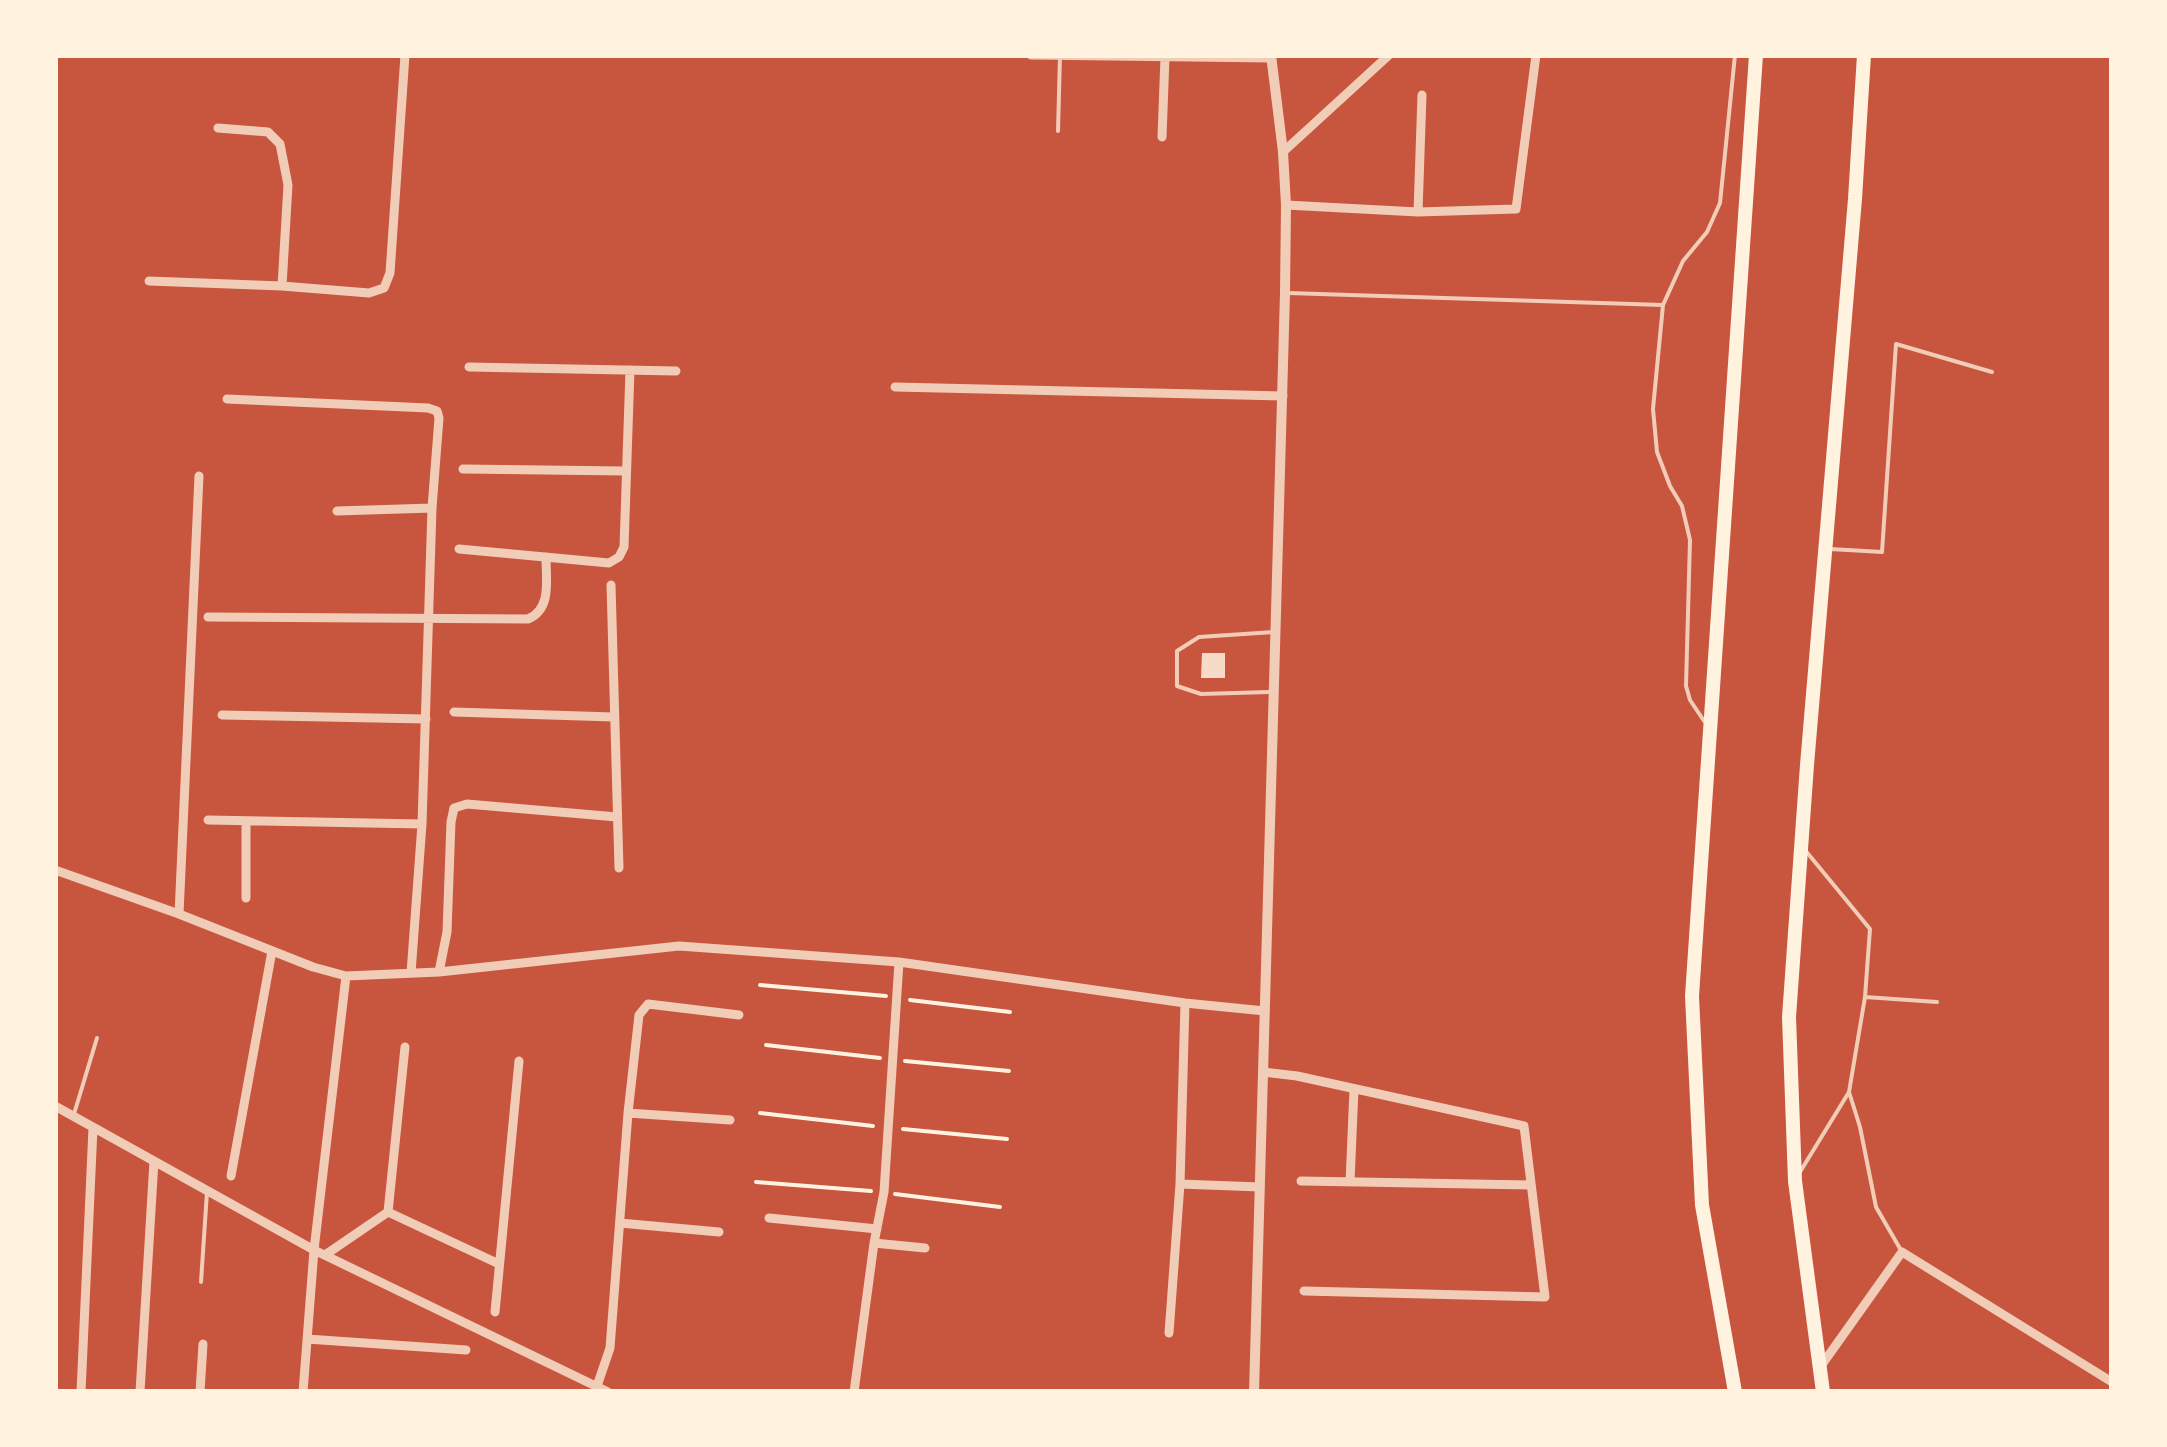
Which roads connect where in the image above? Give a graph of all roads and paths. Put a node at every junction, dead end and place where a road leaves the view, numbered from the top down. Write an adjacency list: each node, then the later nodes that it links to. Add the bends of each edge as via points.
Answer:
1 (405, 55): 19 (street, via 384,288 369,293)
2 (1032, 55): 8 (street)
3 (1389, 55): 15 (street)
4 (1536, 55): 17 (street, via 1516,210)
5 (1734, 55): 21 (lane, via 1720,203)
6 (1756, 55): 46 (highway)
7 (1864, 55): 34 (highway)
8 (1060, 56): 9 (street); 13 (lane)
9 (1165, 57): 10 (street); 14 (street)
10 (1271, 57): 15 (street)
11 (1422, 95): 17 (street)
12 (218, 128): 19 (street, via 268,132 280,144 288,185)
13 (1058, 132)
14 (1162, 137)
15 (1283, 152): 16 (street)
16 (1286, 205): 17 (street); 20 (street)
17 (1418, 212)
18 (150, 281): 19 (street)
19 (282, 286)
20 (1285, 293): 21 (lane); 27 (street)
21 (1663, 305): 46 (lane, via 1652,408 1657,452 1690,540 1686,686)
22 (469, 367): 23 (street)
23 (630, 370): 24 (street); 30 (street)
24 (676, 371)
25 (1992, 372): 34 (lane, via 1896,344 1882,552)
26 (895, 387): 27 (street)
27 (1283, 396): 40 (street)
28 (227, 400): 32 (street, via 437,411)
29 (463, 468): 30 (street)
30 (625, 471): 36 (street, via 619,557 609,563)
31 (199, 476): 55 (street)
32 (432, 508): 33 (street); 39 (street)
33 (337, 511)
34 (1825, 548): 51 (highway)
35 (459, 549): 36 (street)
36 (546, 557): 39 (street, via 539,614)
37 (611, 585): 44 (street)
38 (208, 617): 39 (street)
39 (428, 618): 45 (street)
40 (1276, 632): 41 (street); 41 (lane, via 1200,637 1177,652 1177,686 1201,694)
41 (1274, 692): 66 (street)
42 (454, 712): 44 (street)
43 (222, 716): 45 (street)
44 (613, 717): 47 (street)
45 (426, 718): 50 (street)
46 (1710, 729): 123 (highway, via 1692,996 1702,1205)
47 (617, 817): 52 (street); 58 (street, via 454,808)
48 (208, 820): 49 (street)
49 (246, 822): 50 (street); 54 (street)
50 (422, 824): 59 (street)
51 (1801, 845): 63 (lane, via 1870,929); 88 (highway, via 1788,1017)
52 (620, 868)
53 (55, 870): 55 (street)
54 (246, 898)
55 (180, 914): 56 (street)
56 (272, 951): 60 (street); 87 (street)
57 (899, 962): 58 (street, via 679,946); 62 (street); 65 (street)
58 (439, 972): 59 (street)
59 (410, 973): 60 (street)
60 (346, 976): 102 (street)
61 (760, 985): 62 (path)
62 (895, 998): 67 (path); 72 (street)
63 (1865, 998): 64 (lane); 77 (lane)
64 (1936, 1002)
65 (1185, 1003): 66 (street); 91 (street)
66 (1264, 1011): 75 (street)
67 (1010, 1012)
68 (739, 1015): 80 (street, via 648,1004 639,1015)
69 (97, 1038): 81 (lane)
70 (766, 1045): 72 (path)
71 (404, 1047): 95 (street)
72 (892, 1060): 74 (path); 83 (street)
73 (519, 1061): 105 (street)
74 (1010, 1071)
75 (1263, 1072): 76 (street); 93 (street)
76 (1354, 1089): 90 (street); 92 (street, via 1524,1126)
77 (1849, 1092): 88 (lane); 103 (lane, via 1876,1207)
78 (55, 1106): 81 (street)
79 (760, 1113): 83 (path)
80 (628, 1114): 82 (street); 97 (street)
81 (73, 1116): 84 (street)
82 (730, 1120)
83 (888, 1127): 85 (path); 98 (street)
84 (93, 1128): 86 (street); 116 (street)
85 (1008, 1139)
86 (154, 1160): 94 (street); 117 (street)
87 (231, 1176)
88 (1796, 1180): 113 (highway)
89 (1301, 1181): 90 (street)
90 (1350, 1182): 92 (street)
91 (1180, 1184): 93 (street); 109 (street)
92 (1531, 1185): 107 (street, via 1545,1297)
93 (1260, 1187): 122 (street)
94 (208, 1190): 102 (street); 106 (lane)
95 (388, 1212): 104 (street); 105 (street)
96 (769, 1218): 98 (street)
97 (620, 1222): 99 (street); 115 (street, via 610,1348)
98 (878, 1229): 100 (street)
99 (719, 1232)
100 (874, 1243): 101 (street); 121 (street)
101 (925, 1248)
102 (314, 1250): 104 (street); 110 (street)
103 (1902, 1252): 113 (street); 114 (street)
104 (325, 1255): 115 (street)
105 (499, 1264): 108 (street)
106 (201, 1282)
107 (1304, 1291)
108 (494, 1312)
109 (1169, 1333)
110 (307, 1340): 112 (street); 119 (street)
111 (202, 1344): 118 (street)
112 (466, 1350)
113 (1818, 1369): 124 (highway)
114 (2112, 1382)
115 (597, 1386): 120 (street)
116 (81, 1392)
117 (140, 1392)
118 (200, 1392)
119 (303, 1392)
120 (608, 1392)
121 (854, 1392)
122 (1254, 1392)
123 (1735, 1392)
124 (1823, 1392)

